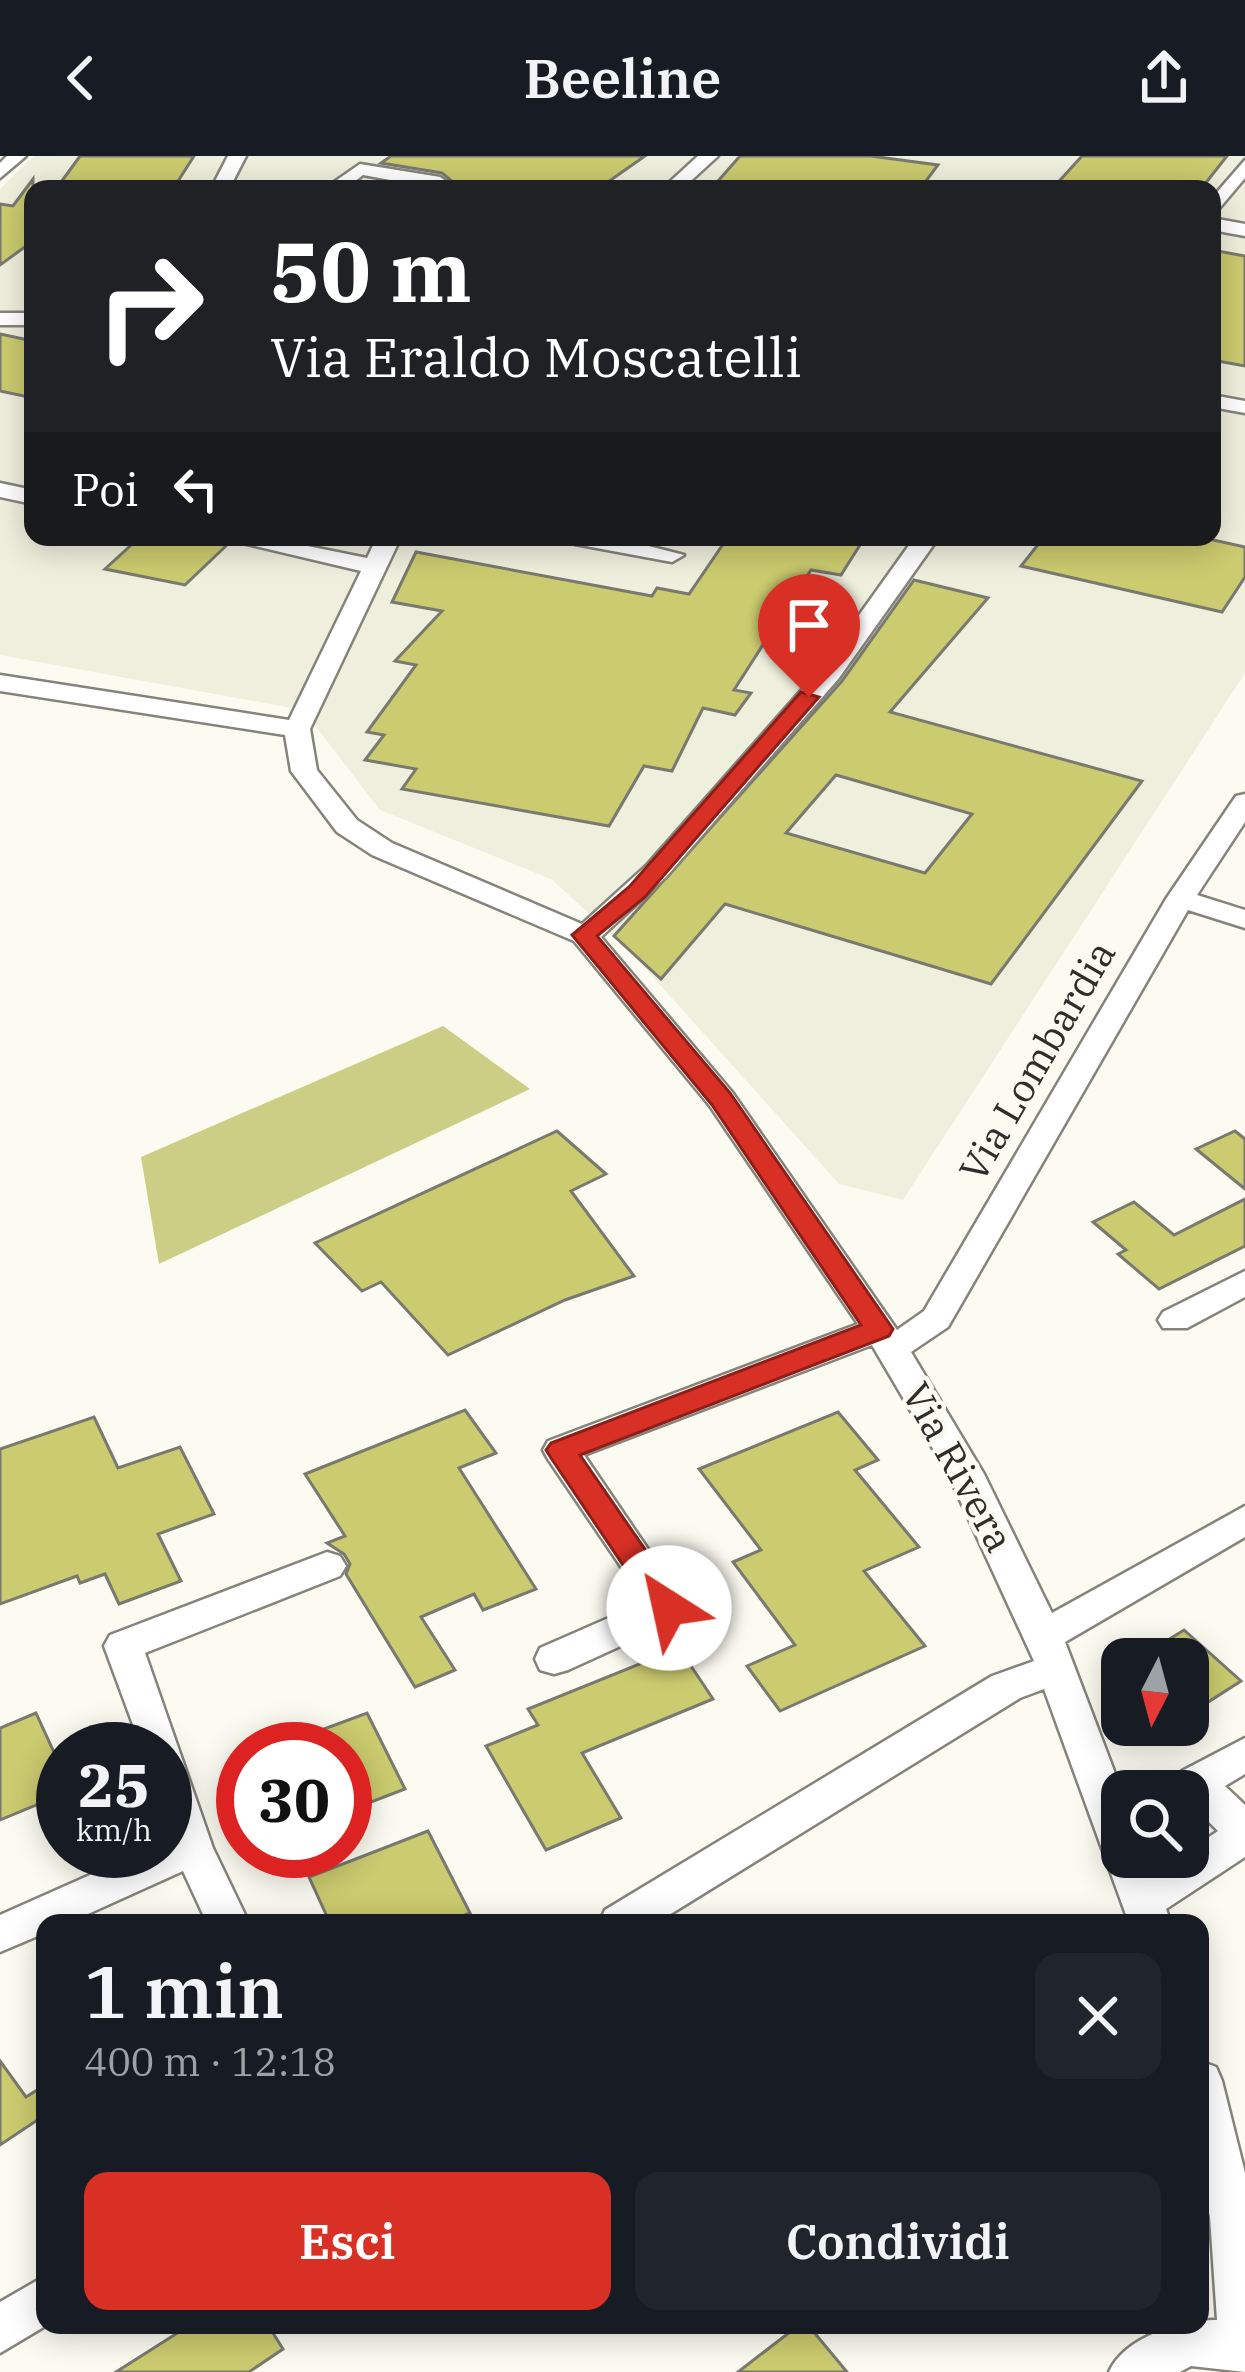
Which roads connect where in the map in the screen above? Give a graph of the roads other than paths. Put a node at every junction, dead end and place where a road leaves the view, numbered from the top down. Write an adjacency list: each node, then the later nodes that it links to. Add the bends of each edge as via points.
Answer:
1 (17, 156): 4 (street)
2 (710, 156): 7 (street)
3 (1245, 165): 8 (street)
4 (0, 173)
5 (346, 180): 6 (street, via 361,169)
6 (423, 180)
7 (682, 180)
8 (1221, 198)
9 (274, 546): 14 (street)
10 (384, 546): 14 (street)
11 (624, 546): 13 (street)
12 (922, 546): 20 (street, via 895,594 809,697 637,892)
13 (672, 555)
14 (372, 566): 16 (street)
15 (0, 683): 16 (street)
16 (296, 729): 20 (street, Via Rivera, via 304,771 346,826)
17 (1245, 802): 18 (street, Via Lombardia)
18 (1180, 899): 19 (street); 23 (street, Via Lombardia, via 936,1318 922,1333)
19 (1245, 916)
20 (584, 935): 23 (street, Via Rivera, via 721,1099)
21 (1245, 1282): 22 (street)
22 (1175, 1320)
23 (885, 1338): 26 (street, Via Rivera, via 966,1474); 27 (street, Via Lombardia, via 742,1368 557,1445 669,1608)
24 (1245, 1520): 26 (street)
25 (327, 1566): 28 (street, via 123,1646)
26 (1050, 1652): 30 (street, Via Rivera); 38 (street, via 1006,1687)
27 (554, 1659)
28 (152, 1722)
29 (1245, 1754): 31 (street, via 1196,1784)
30 (1101, 1789)
31 (1245, 1833): 35 (street)
32 (192, 1845): 33 (street)
33 (193, 1848): 36 (street); 37 (street)
34 (1134, 1878): 35 (street)
35 (1147, 1913)
36 (45, 1914)
37 (224, 1914)
38 (635, 1914)
39 (36, 1918): 40 (street)
40 (0, 1934)
41 (1209, 2112): 42 (street)
42 (1239, 2217): 45 (street)
43 (36, 2305): 44 (street)
44 (0, 2330)
45 (1244, 2358): 46 (street, via 1187,2342)
46 (1133, 2372)

